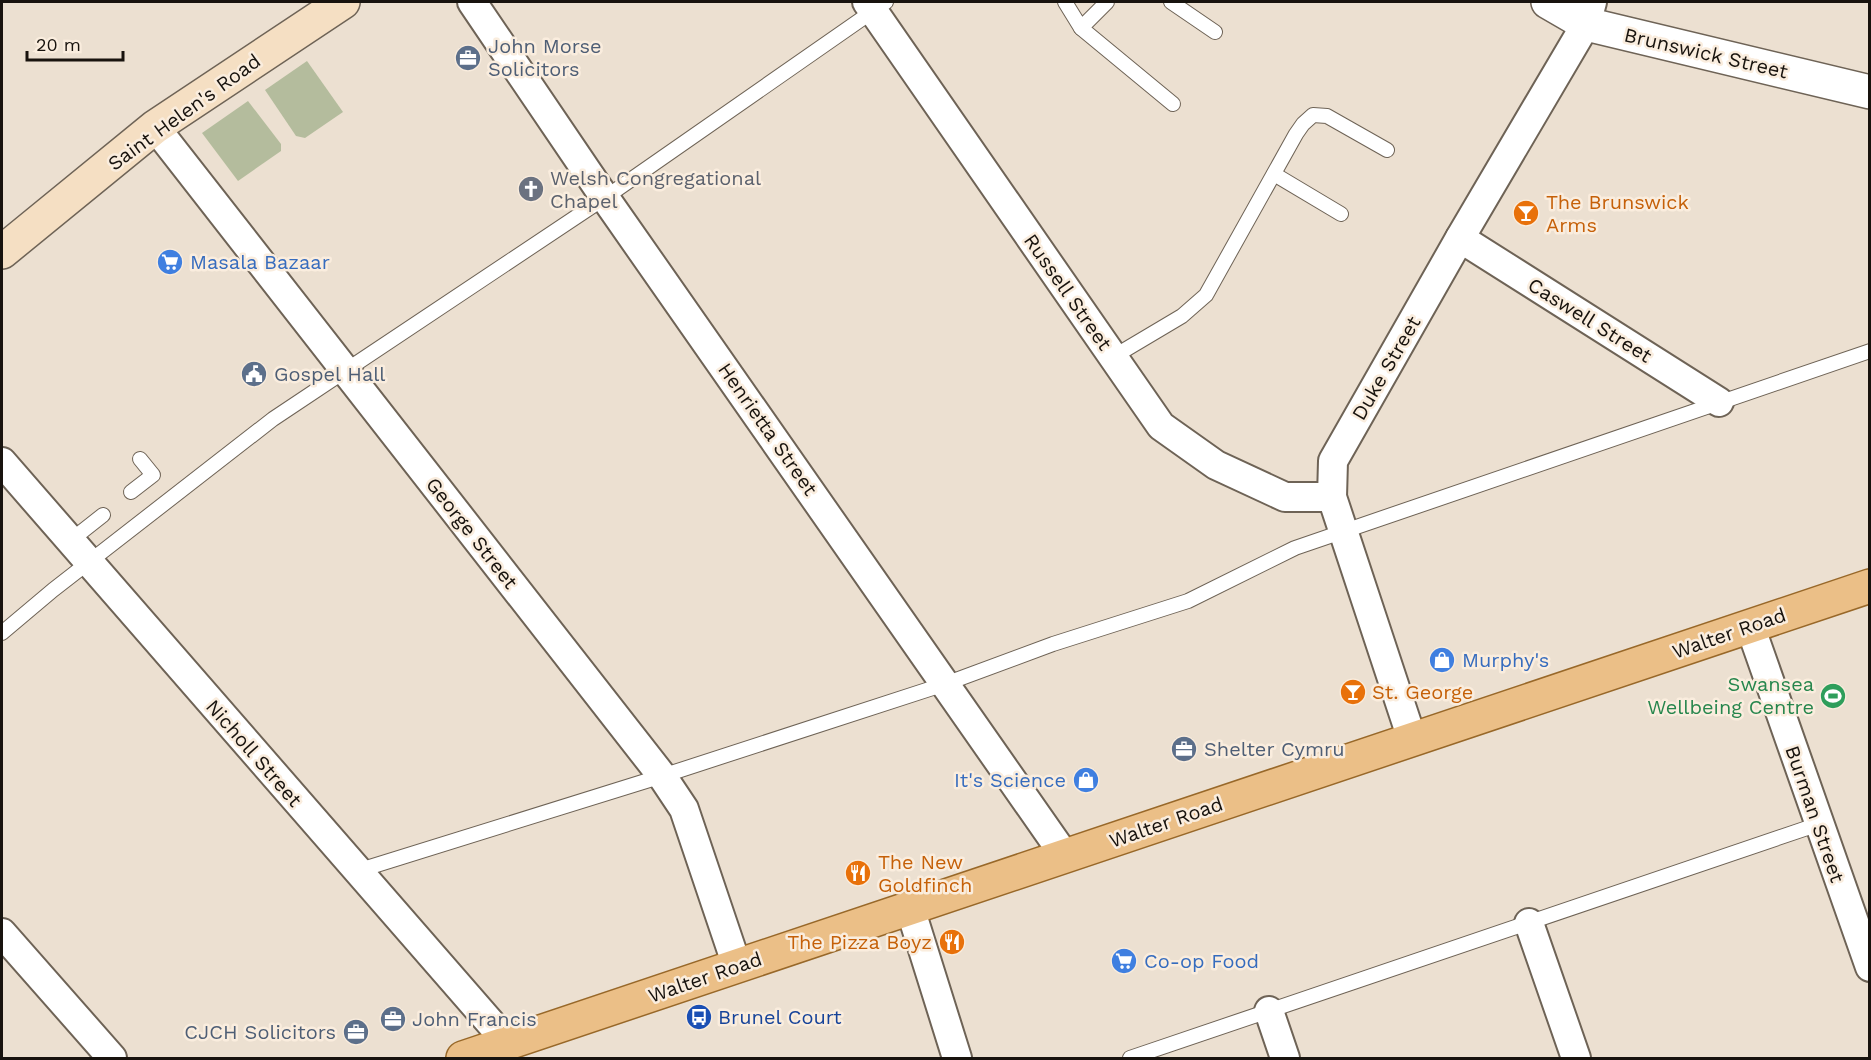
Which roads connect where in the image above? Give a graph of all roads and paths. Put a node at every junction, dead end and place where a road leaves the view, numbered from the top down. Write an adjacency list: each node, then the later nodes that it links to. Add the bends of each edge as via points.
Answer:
1 (343, 2): 13 (main road, Saint Helen's Road)
2 (472, 2): 16 (street, Henrietta Street)
3 (1065, 2): 9 (lane)
4 (1107, 2): 9 (lane)
5 (1172, 2): 10 (lane)
6 (1548, 2): 8 (street, Brunswick Street)
7 (875, 5): 16 (lane); 21 (street, Russell Street)
8 (1589, 13): 11 (street, Brunswick Street); 18 (street, Duke Street)
9 (1081, 28): 12 (lane)
10 (1215, 32)
11 (1869, 92)
12 (1173, 104)
13 (155, 127): 19 (main road, Saint Helen's Road); 22 (street, George Street)
14 (1387, 150): 15 (lane, via 1327,116 1313,116 1296,134)
15 (1274, 174): 17 (lane); 21 (lane, via 1206,295 1182,316)
16 (606, 197): 22 (lane); 35 (street, Henrietta Street)
17 (1341, 214)
18 (1460, 238): 23 (street, Caswell Street); 27 (street, Duke Street, via 1333,461)
19 (2, 252)
20 (1869, 351): 23 (lane)
21 (1113, 357): 27 (street, Russell Street, via 1161,426 1216,465 1285,497)
22 (344, 370): 31 (lane, via 273,419); 37 (street, George Street)
23 (1719, 402): 29 (lane)
24 (140, 459): 26 (lane, via 153,475)
25 (2, 462): 30 (street, Nicholl Street)
26 (131, 492)
27 (1332, 497): 29 (street, Duke Street)
28 (103, 515): 30 (lane)
29 (1343, 531): 35 (lane, via 1294,548 1188,602 1053,644); 36 (street, Duke Street)
30 (70, 541): 31 (street, Nicholl Street)
31 (88, 562): 34 (lane); 40 (street, Nicholl Street)
32 (1869, 586): 33 (main road, Walter Road)
33 (1749, 626): 36 (main road, Walter Road); 38 (street, Burman Street)
34 (2, 633)
35 (945, 684): 37 (lane); 39 (street, Henrietta Street)
36 (1412, 740): 39 (main road, Walter Road)
37 (662, 776): 40 (lane); 45 (street, George Street, via 684,809)
38 (1819, 824): 42 (lane); 44 (street, Burman Street)
39 (1065, 856): 41 (main road, Walter Road)
40 (357, 871): 48 (street, Nicholl Street)
41 (910, 908): 45 (main road, Walter Road); 51 (street)
42 (1528, 923): 47 (lane); 54 (street)
43 (2, 933): 49 (street)
44 (1864, 935): 46 (street, Burman Street)
45 (737, 966): 48 (main road, Walter Road)
46 (1869, 967)
47 (1269, 1011): 52 (lane); 53 (street)
48 (508, 1043): 50 (main road, Walter Road)
49 (112, 1059)
50 (463, 1059)
51 (957, 1059)
52 (1130, 1059)
53 (1285, 1059)
54 (1576, 1059)

